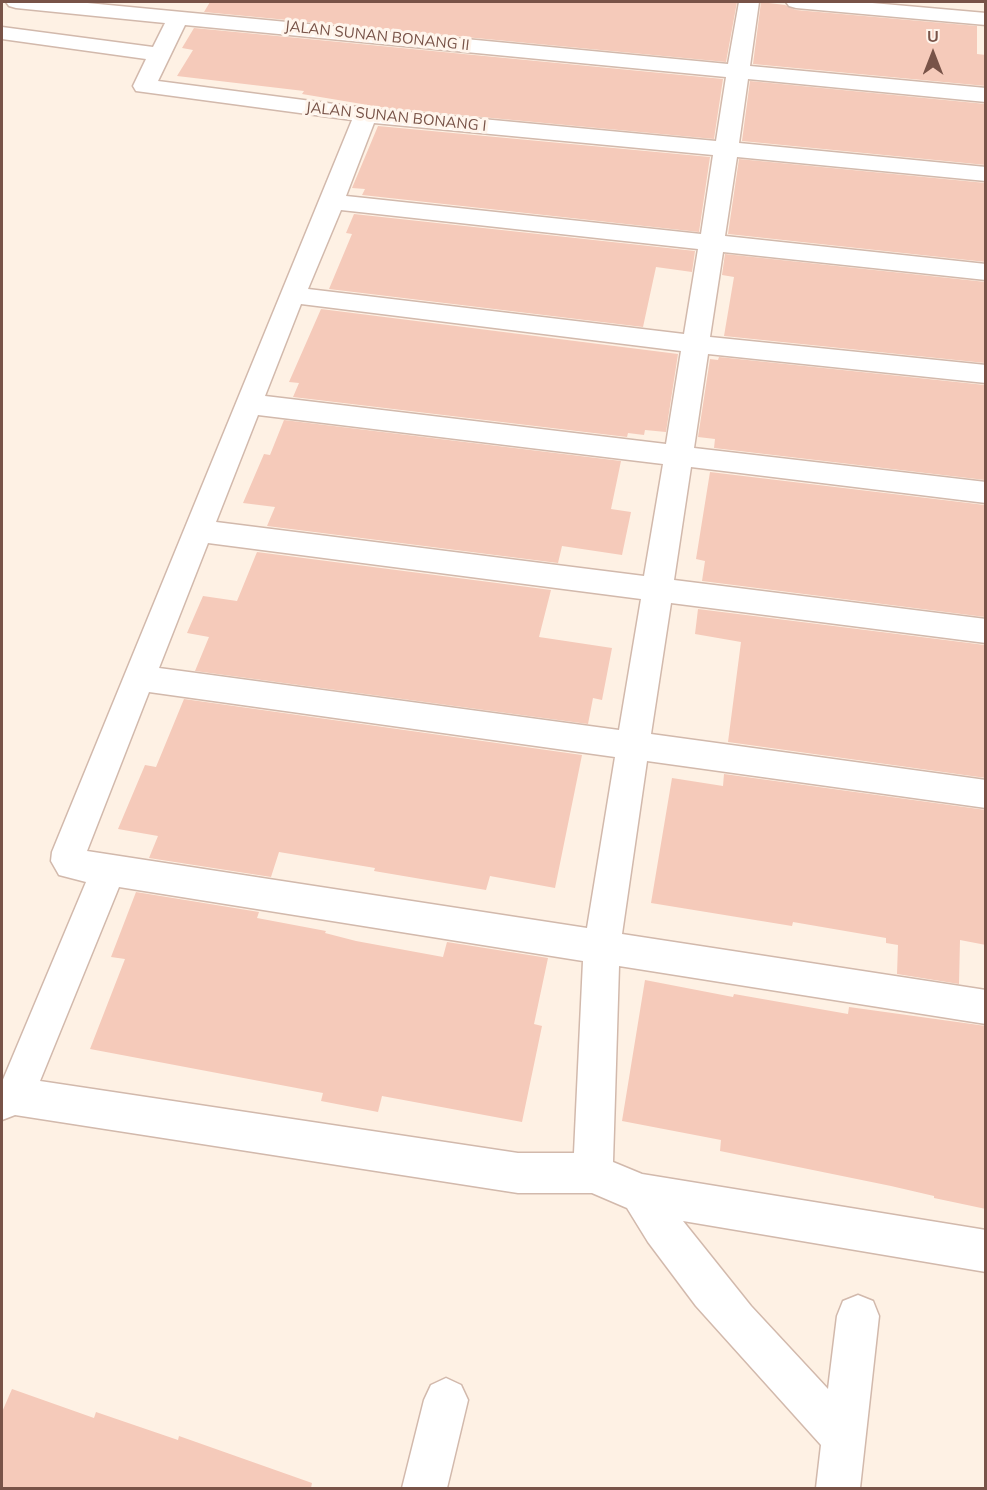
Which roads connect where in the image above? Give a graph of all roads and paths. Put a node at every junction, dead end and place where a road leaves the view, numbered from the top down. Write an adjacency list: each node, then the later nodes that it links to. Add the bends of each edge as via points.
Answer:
1 (16, 2): 4 (street, JALAN SUNAN BONANG II)
2 (748, 2): 8 (street)
3 (796, 2): 5 (street)
4 (178, 17): 7 (street, JALAN SUNAN BONANG I); 8 (street, JALAN SUNAN BONANG II)
5 (986, 19)
6 (2, 33): 7 (street)
7 (159, 54): 10 (street, JALAN SUNAN BONANG I, via 144,82 147,88)
8 (738, 71): 9 (street, JALAN SUNAN BONANG II); 11 (street)
9 (986, 95)
10 (365, 115): 11 (street, JALAN SUNAN BONANG I); 13 (street)
11 (728, 148): 12 (street, JALAN SUNAN BONANG I); 14 (street)
12 (986, 174)
13 (332, 202): 14 (street); 16 (street)
14 (711, 242): 15 (street); 17 (street)
15 (986, 272)
16 (292, 295): 17 (street); 19 (street)
17 (696, 344): 18 (street); 20 (street)
18 (986, 374)
19 (249, 404): 20 (street); 22 (street)
20 (678, 456): 21 (street); 23 (street)
21 (986, 493)
22 (198, 531): 23 (street); 25 (street)
23 (658, 589): 24 (street); 26 (street)
24 (986, 631)
25 (140, 678): 26 (street); 28 (street, via 67,856 71,864)
26 (634, 746): 27 (street); 29 (street)
27 (986, 794)
28 (109, 869): 29 (street); 31 (street)
29 (602, 946): 30 (street); 32 (street)
30 (986, 1006)
31 (8, 1099): 32 (street, via 518,1173)
32 (593, 1173): 33 (street)
33 (641, 1194): 34 (street); 37 (street, via 660,1226 708,1288)
34 (986, 1251)
35 (858, 1316): 37 (street)
36 (446, 1400): 38 (street)
37 (845, 1438): 39 (street)
38 (424, 1488)
39 (838, 1488)

